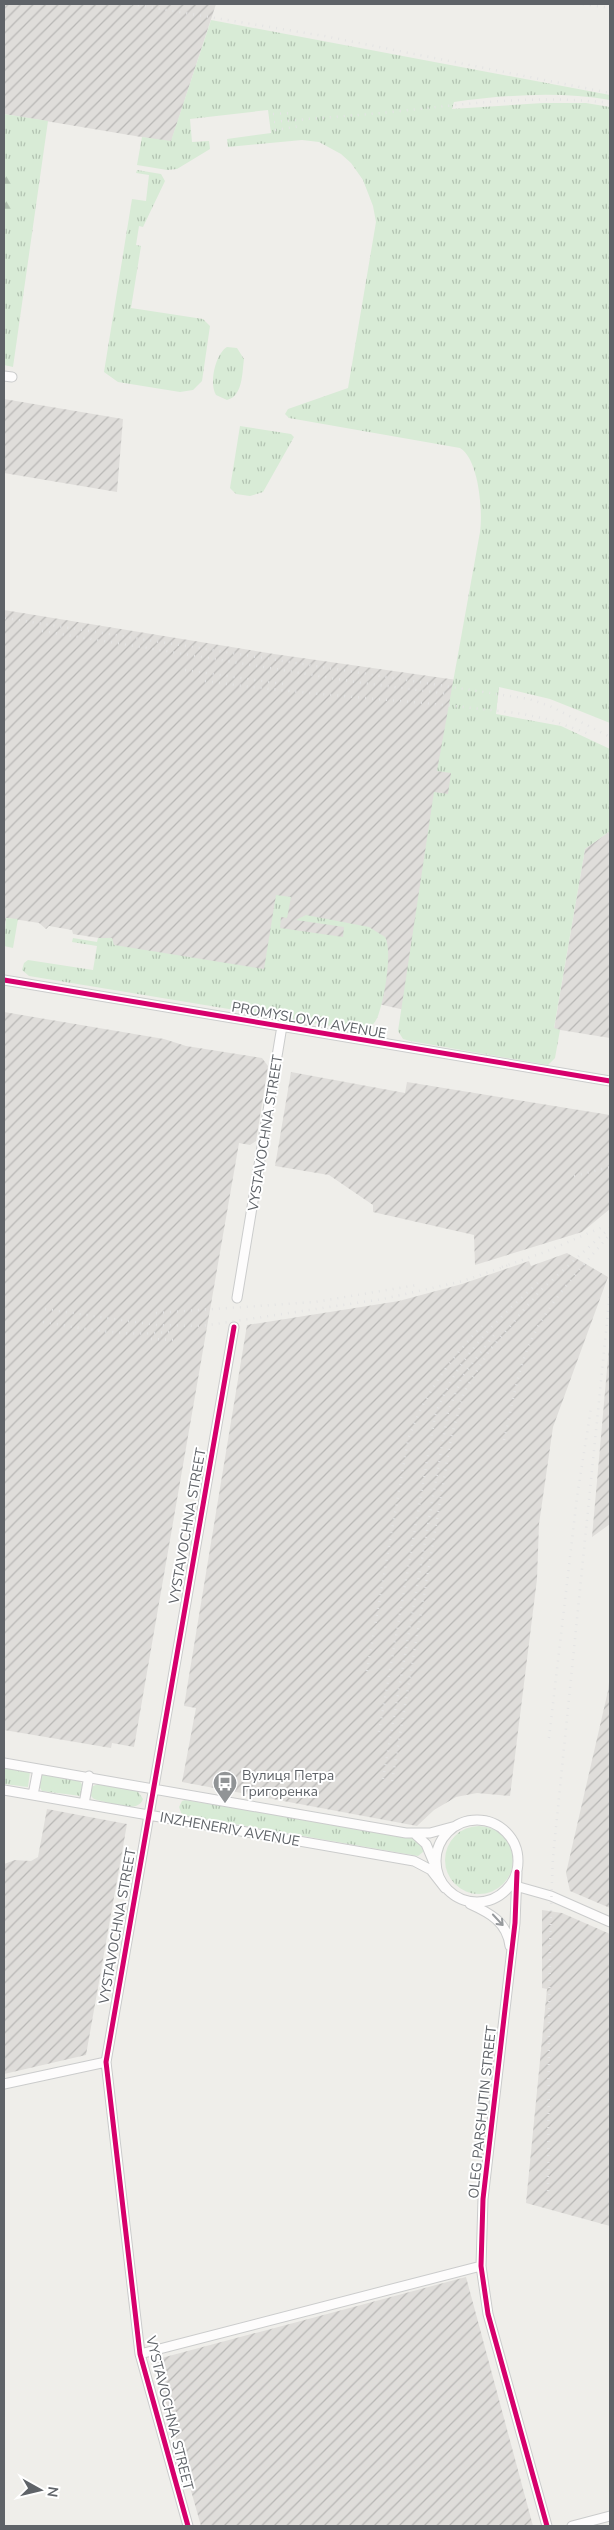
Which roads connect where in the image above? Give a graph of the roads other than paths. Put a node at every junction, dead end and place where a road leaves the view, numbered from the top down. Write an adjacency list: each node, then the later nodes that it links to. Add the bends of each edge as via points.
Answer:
1 (4, 980): 2 (street, PROMYSLOVYI AVENUE)
2 (282, 1026): 3 (street, PROMYSLOVYI AVENUE); 4 (street, VYSTAVOCHNA STREET)
3 (610, 1081)
4 (237, 1298)
5 (234, 1327): 9 (street, VYSTAVOCHNA STREET)
6 (4, 1763): 7 (street, INZHENERIV AVENUE)
7 (38, 1769): 8 (street, INZHENERIV AVENUE); 11 (street)
8 (89, 1776): 9 (street, INZHENERIV AVENUE); 12 (street)
9 (152, 1788): 13 (street, VYSTAVOCHNA STREET); 15 (street, INZHENERIV AVENUE)
10 (4, 1790): 11 (street, INZHENERIV AVENUE)
11 (33, 1795): 12 (street, INZHENERIV AVENUE)
12 (84, 1804): 13 (street, INZHENERIV AVENUE)
13 (148, 1814): 18 (street, INZHENERIV AVENUE, via 414,1861 431,1870); 22 (street, VYSTAVOCHNA STREET)
14 (456, 1826): 15 (street, INZHENERIV AVENUE); 16 (street, via 444,1835 439,1844); 17 (street, via 480,1820 506,1832 515,1845 517,1872)
15 (416, 1835): 16 (street, via 426,1844)
16 (436, 1868): 18 (street)
17 (514, 1885): 19 (street, via 491,1900); 20 (street, via 551,1896); 21 (street, OLEG PARSHUTIN STREET)
18 (445, 1888): 19 (street)
19 (464, 1901): 21 (street, OLEG PARSHUTIN STREET, one-way to 21, via 492,1914 500,1922 509,1941)
20 (610, 1922)
21 (511, 1956): 24 (street, OLEG PARSHUTIN STREET, via 484,2190)
22 (106, 2062): 23 (street); 25 (street, VYSTAVOCHNA STREET)
23 (4, 2084)
24 (481, 2266): 25 (street); 28 (street, OLEG PARSHUTIN STREET, via 488,2314)
25 (140, 2354): 27 (street, VYSTAVOCHNA STREET)
26 (610, 2516): 29 (street)
27 (188, 2526)
28 (547, 2526)
29 (572, 2526)

